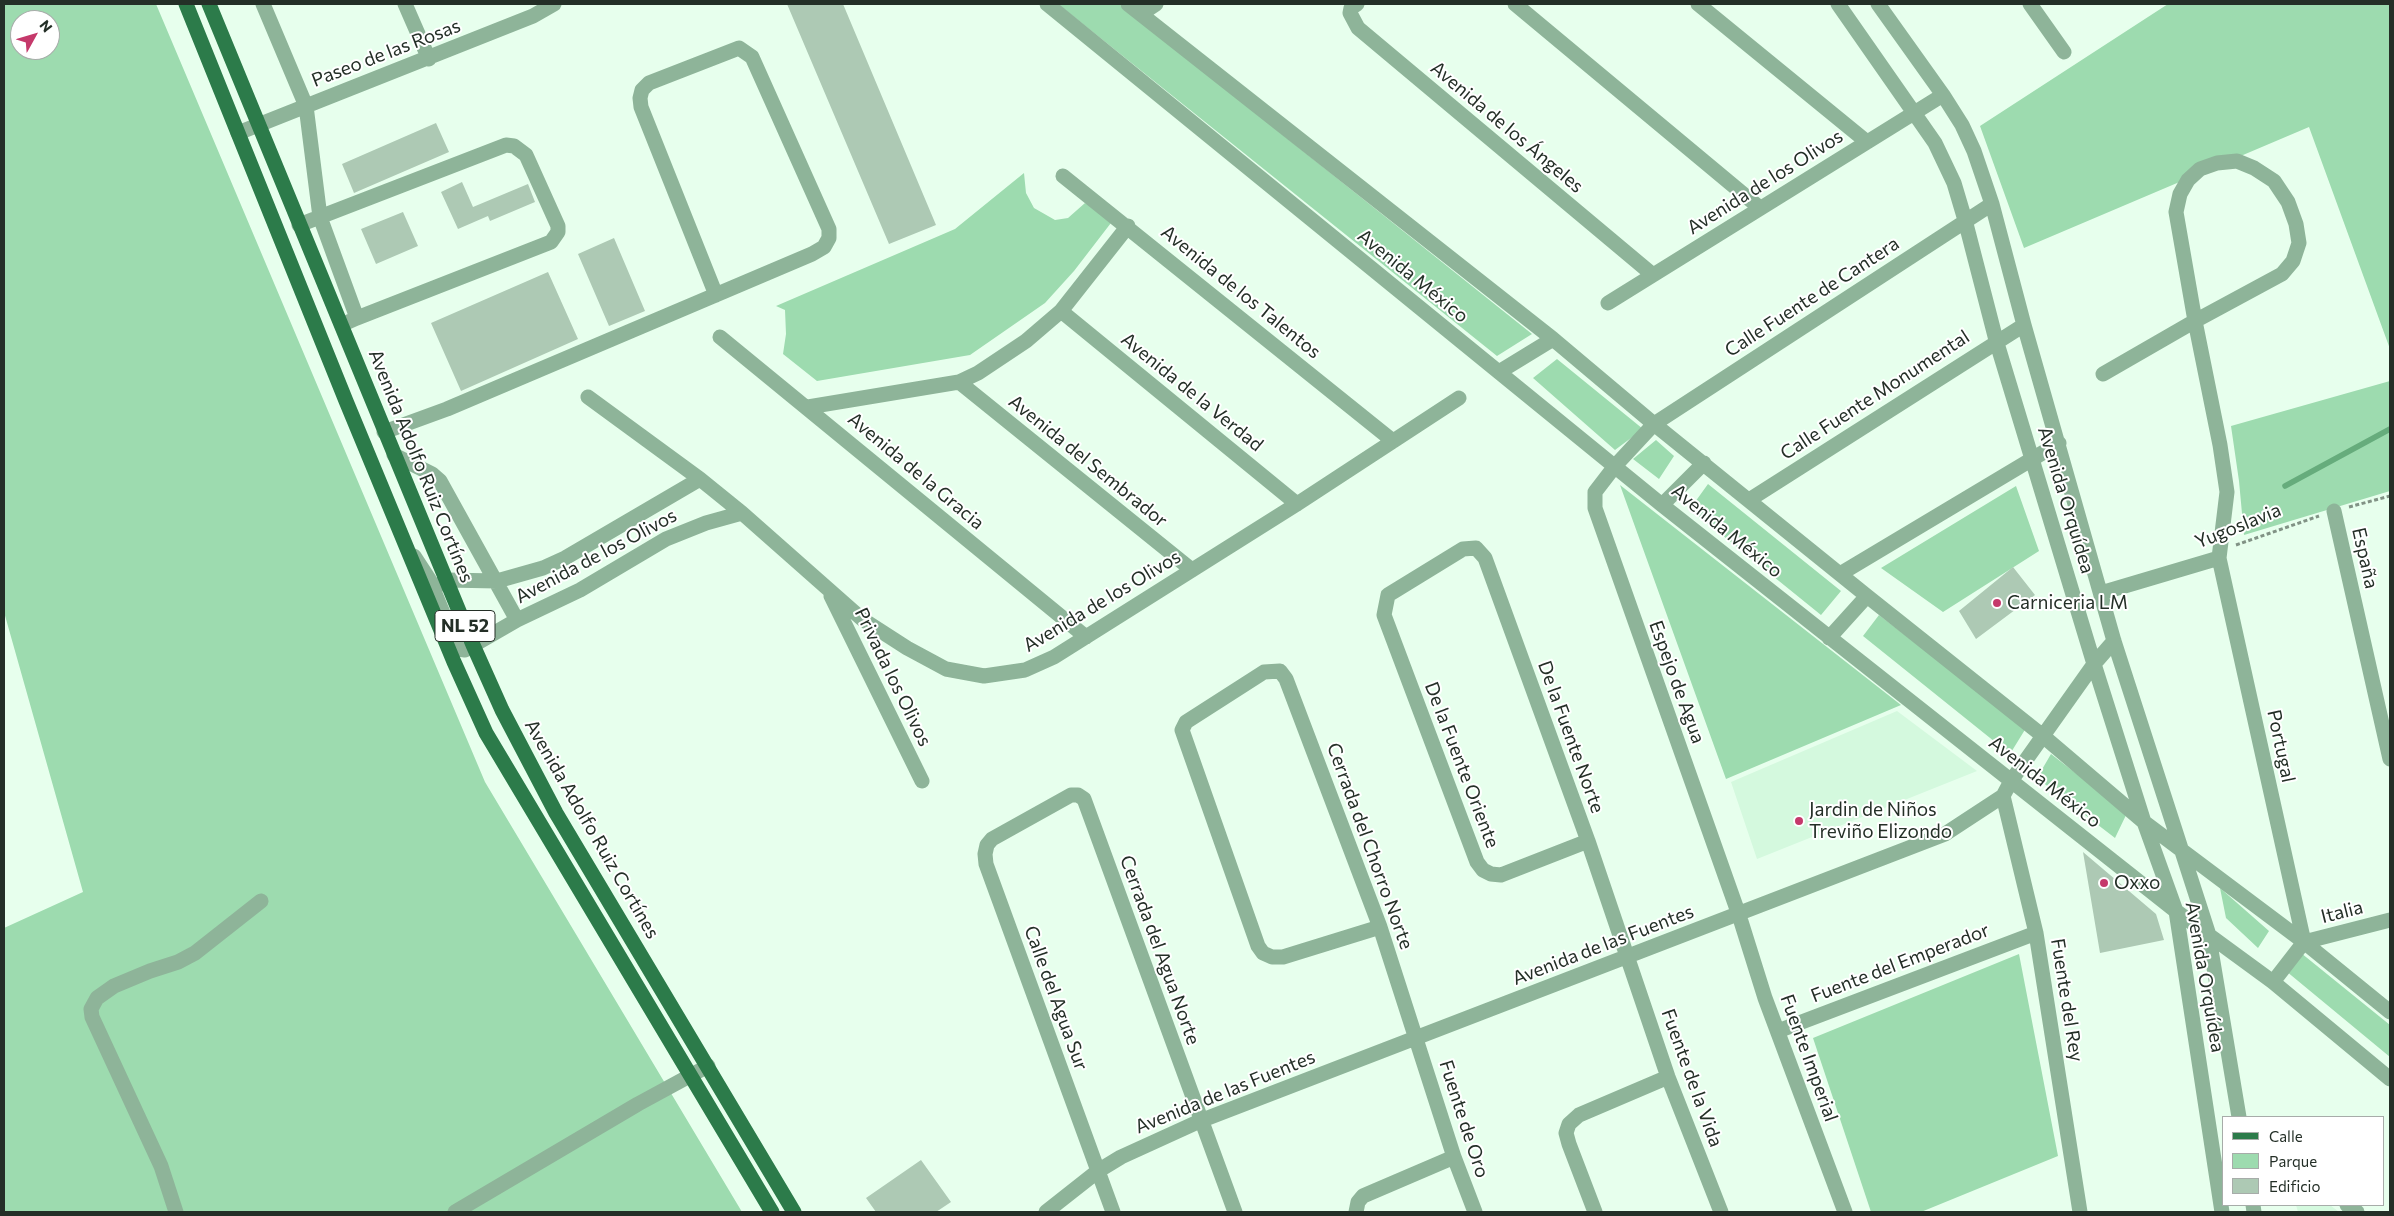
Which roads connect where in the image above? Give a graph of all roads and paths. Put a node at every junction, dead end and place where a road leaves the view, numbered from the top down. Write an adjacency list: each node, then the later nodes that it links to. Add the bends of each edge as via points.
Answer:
1 (186, 4): 23 (main road)
2 (209, 4): 22 (main road, Avenida Adolfo Ruiz Cortínes / NL 52)
3 (263, 4): 20 (street)
4 (406, 4): 18 (street)
5 (554, 4): 15 (street, Paseo de las Rosas)
6 (1047, 4): 43 (street, Avenida México)
7 (1128, 4): 16 (street, Avenida México)
8 (1156, 4): 16 (street)
9 (1357, 4): 32 (street, Avenida de los Ángeles, via 1350,13 1358,28)
10 (1515, 4): 27 (street)
11 (1698, 4): 24 (street)
12 (1838, 4): 21 (street, Avenida Orquídea)
13 (1878, 4): 19 (street, Avenida Orquídea)
14 (2030, 4): 17 (street)
15 (531, 10): 18 (street, Paseo de las Rosas)
16 (1141, 14): 41 (street, Avenida México)
17 (2064, 52)
18 (428, 59): 20 (street, Paseo de las Rosas)
19 (1944, 95): 21 (street, Avenida de los Olivos); 26 (street, Avenida Orquídea, via 1974,151)
20 (306, 106): 22 (street, Paseo de las Rosas); 28 (street)
21 (1914, 111): 24 (street, Avenida de los Olivos); 29 (street, Avenida Orquídea, via 1935,143)
22 (259, 126): 23 (street, Paseo de las Rosas); 30 (main road, Avenida Adolfo Ruiz Cortínes / NL 52)
23 (238, 133): 61 (main road)
24 (1867, 142): 27 (street, Avenida de los Olivos)
25 (1063, 176): 31 (street, Avenida de los Talentos)
26 (1992, 204): 29 (street, Calle Fuente de Cantera); 39 (street, Avenida Orquídea)
27 (1760, 208): 32 (street, Avenida de los Olivos)
28 (320, 217): 30 (street); 36 (street); 36 (street, via 506,145 514,146 526,155 558,226 551,242)
29 (1966, 220): 42 (street, Avenida Orquídea); 49 (street, Calle Fuente de Cantera)
30 (299, 225): 38 (main road, Avenida Adolfo Ruiz Cortínes / NL 52)
31 (1128, 226): 35 (street); 51 (street, Avenida de los Talentos)
32 (1653, 275): 34 (street, Avenida de los Olivos)
33 (716, 295): 33 (street, via 812,254 824,247 829,238 829,229 752,57 739,48 649,83 640,98 640,106); 50 (street, via 447,409)
34 (1608, 303)
35 (1061, 311): 45 (street, via 1000,360); 60 (street, Avenida de la Verdad)
36 (357, 318): 38 (street)
37 (2195, 321): 37 (street, via 2282,274 2293,261 2299,243 2288,202 2274,181 2237,161 2200,169 2180,194 2176,212); 44 (street); 65 (street, Portugal, via 2227,492)
38 (342, 325): 50 (main road, Avenida Adolfo Ruiz Cortínes / NL 52)
39 (2024, 325): 42 (street, Calle Fuente Monumental); 52 (street, Avenida Orquídea)
40 (720, 337): 48 (street, Avenida de la Gracia)
41 (1553, 339): 43 (street); 49 (street, Avenida México)
42 (1996, 340): 54 (street, Avenida Orquídea); 59 (street, Calle Fuente Monumental)
43 (1499, 372): 56 (street, Avenida México)
44 (2103, 374)
45 (959, 382): 48 (street); 66 (street, Avenida del Sembrador)
46 (588, 397): 57 (street)
47 (1459, 398): 51 (street, Avenida de los Olivos)
48 (808, 408): 77 (street, Avenida de la Gracia)
49 (1654, 424): 55 (street, Avenida México); 56 (street, Calle Fuente de Cantera)
50 (384, 432): 53 (main road, Avenida Adolfo Ruiz Cortínes / NL 52)
51 (1393, 441): 60 (street, Avenida de los Olivos)
52 (2059, 443): 54 (street); 72 (street, Avenida Orquídea)
53 (394, 455): 68 (main road, Avenida Adolfo Ruiz Cortínes / NL 52); 69 (street, via 426,470 440,481)
54 (2032, 458): 67 (street); 81 (street, Avenida Orquídea)
55 (1704, 463): 59 (street, Avenida México); 62 (street)
56 (1615, 466): 62 (street, Avenida México); 93 (street, Espejo de Agua, via 1595,492 1594,508)
57 (700, 479): 64 (street, Avenida de los Olivos); 69 (street, Avenida de los Olivos, via 565,558 520,576)
58 (2390, 496): 63 (path, Yugoslavia)
59 (1749, 500): 67 (street, Avenida México)
60 (1297, 504): 66 (street, Avenida de los Olivos)
61 (389, 505): 71 (street); 74 (main road)
62 (1662, 505): 78 (street, Avenida México)
63 (2334, 512): 65 (path, Yugoslavia, via 2236,545); 83 (street, España)
64 (742, 513): 70 (street, Avenida de los Olivos); 75 (street, Avenida de los Olivos, via 666,539 580,590)
65 (2219, 558): 72 (street, Yugoslavia); 98 (street, Portugal)
66 (1192, 570): 77 (street, Avenida de los Olivos)
67 (1840, 574): 73 (street, Avenida México)
68 (447, 580): 69 (street, Avenida de los Olivos); 71 (street); 80 (main road, Avenida Adolfo Ruiz Cortínes / NL 52)
69 (497, 581): 75 (street)
70 (828, 590): 77 (street, Avenida de los Olivos, via 907,648 946,668 984,676 1025,670); 84 (street, Privada los Olivos)
71 (434, 591): 74 (street); 80 (street, via 458,649 465,650)
72 (2101, 593): 79 (street, Avenida Orquídea)
73 (1866, 596): 78 (street); 82 (street, Avenida México)
74 (432, 610): 105 (main road, via 486,733)
75 (517, 620): 80 (street, Avenida de los Olivos)
76 (1387, 624): 89 (street, De la Fuente Oriente, via 1477,862 1483,870 1501,875); 89 (street, De la Fuente Norte, via 1384,605 1388,595 1462,548 1476,548 1485,558)
77 (1086, 637)
78 (1829, 638): 85 (street, Avenida México)
79 (2114, 641): 81 (street); 90 (street, Avenida Orquídea)
80 (473, 645): 104 (main road, Avenida Adolfo Ruiz Cortínes / NL 52, via 502,710 556,813)
81 (2094, 664): 82 (street); 87 (street, Avenida Orquídea)
82 (2044, 736): 85 (street); 87 (street, Avenida México)
83 (2390, 759)
84 (922, 781)
85 (2011, 781): 86 (street); 92 (street, Avenida México)
86 (2004, 796): 93 (street, Avenida de las Fuentes, via 1946,834); 97 (street, Fuente del Rey)
87 (2144, 822): 90 (street, Avenida México); 92 (street, Avenida Orquídea)
88 (992, 839): 109 (street, Cerrada del Agua Norte, via 1071,795 1084,799); 111 (street, Calle del Agua Sur, via 987,845 986,864)
89 (1588, 841): 99 (street, De la Fuente Norte)
90 (2180, 850): 96 (street, Avenida Orquídea); 98 (street, Avenida México)
91 (261, 901): 112 (street, via 196,953 114,986 97,998 91,1009 161,1166)
92 (2176, 911): 96 (street, Avenida México); 125 (street, Avenida Orquídea)
93 (1739, 916): 99 (street, Avenida de las Fuentes); 102 (street, Fuente Imperial)
94 (2390, 920): 98 (street, Italia)
95 (1380, 928): 95 (street, Cerrada del Chorro Norte, via 1286,679 1280,671 1264,672 1186,722 1182,730 1263,953 1283,957); 103 (street, Cerrada del Chorro Norte)
96 (2208, 932): 100 (street, Avenida México); 108 (street, Avenida Orquídea)
97 (2036, 933): 102 (street, Fuente del Emperador); 124 (street, Fuente del Rey)
98 (2304, 942): 100 (street); 101 (street, Avenida México)
99 (1627, 956): 103 (street, Avenida de las Fuentes); 106 (street, Fuente de la Vida)
100 (2273, 982): 107 (street, Avenida México)
101 (2390, 1012)
102 (1778, 1031): 123 (street, Fuente Imperial)
103 (1417, 1038): 109 (street, Avenida de las Fuentes); 110 (street, Fuente de Oro)
104 (708, 1066): 105 (street); 115 (main road, Avenida Adolfo Ruiz Cortínes / NL 52)
105 (691, 1076): 113 (street); 114 (main road)
106 (1668, 1077): 121 (street, via 1579,1115 1569,1124 1566,1133); 122 (street, Fuente de la Vida)
107 (2390, 1079)
108 (2239, 1116)
109 (1200, 1121): 111 (street, Avenida de las Fuentes, via 1120,1157); 118 (street, Cerrada del Agua Norte)
110 (1454, 1157): 119 (street, via 1363,1196); 120 (street, Fuente de Oro)
111 (1098, 1171): 116 (street, Avenida de las Fuentes); 117 (street, Calle del Agua Sur)
112 (176, 1212)
113 (455, 1212)
114 (772, 1212)
115 (794, 1212)
116 (1046, 1212)
117 (1112, 1212)
118 (1235, 1212)
119 (1356, 1212)
120 (1475, 1212)
121 (1595, 1212)
122 (1721, 1212)
123 (1845, 1212)
124 (2080, 1212)
125 (2222, 1212)

